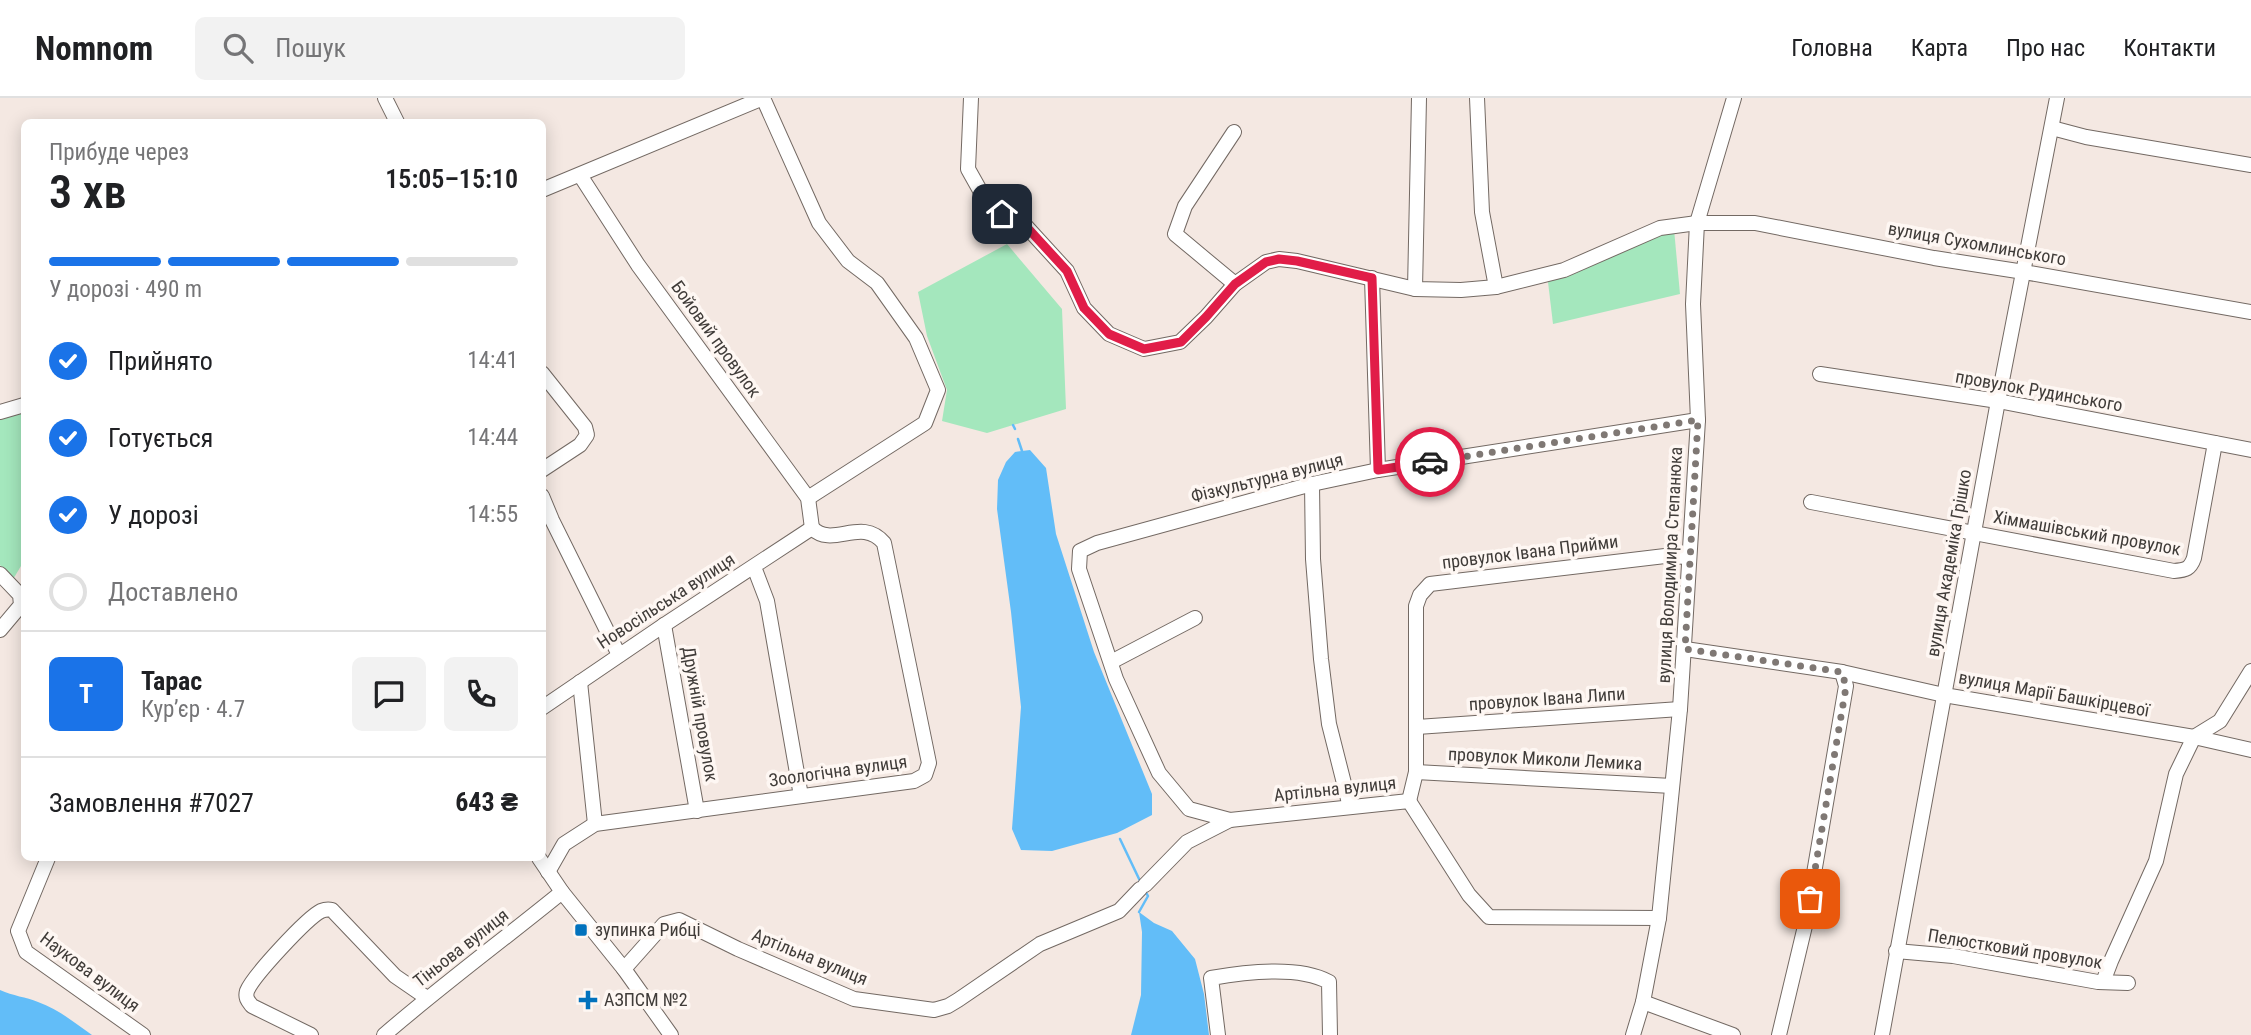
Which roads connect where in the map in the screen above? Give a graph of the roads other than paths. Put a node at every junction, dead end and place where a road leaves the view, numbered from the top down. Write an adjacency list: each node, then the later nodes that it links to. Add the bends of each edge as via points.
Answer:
1 (385, 98): 8 (street)
2 (763, 98): 12 (street); 32 (street, via 820,223 848,261 877,283 916,338 938,390 925,423)
3 (971, 98): 17 (street, вулиця Сухомлинського, via 968,169 982,194 1002,214 1023,223 1067,271 1084,308 1109,334 1144,349 1181,342)
4 (1419, 98): 19 (street)
5 (1477, 98): 18 (street, via 1482,212)
6 (1734, 98): 14 (street, вулиця Володимира Степанюка)
7 (2057, 98): 9 (street, вулиця Академіка Грішко)
8 (396, 119)
9 (2052, 128): 11 (street); 15 (street, вулиця Академіка Грішко)
10 (1234, 132): 17 (street, via 1185,206 1175,234)
11 (2251, 165)
12 (580, 175): 13 (street); 32 (street, Бойовий провулок, via 638,264)
13 (546, 188)
14 (1697, 223): 15 (street, вулиця Сухомлинського, via 1755,223); 18 (street, вулиця Сухомлинського, via 1660,228 1564,270); 26 (street, вулиця Володимира Степанюка, via 1693,304)
15 (2024, 272): 20 (street, вулиця Сухомлинського); 23 (street, вулиця Академіка Грішко)
16 (1372, 278): 17 (street, вулиця Сухомлинського, via 1279,259 1266,262); 19 (street, вулиця Сухомлинського); 30 (street)
17 (1235, 284)
18 (1496, 287): 19 (street, вулиця Сухомлинського)
19 (1415, 289)
20 (2251, 312)
21 (1820, 374): 23 (street, провулок Рудинського)
22 (546, 378): 29 (street, via 585,426 587,435 580,445)
23 (1997, 401): 27 (street, провулок Рудинського); 36 (street, вулиця Академіка Грішко)
24 (21, 405): 25 (street)
25 (0, 412)
26 (1698, 420): 30 (street, Фізкультурна вулиця); 37 (street, вулиця Володимира Степанюка)
27 (2215, 443): 28 (street, провулок Рудинського); 36 (street, Хіммашівський провулок, via 2194,558 2185,570)
28 (2251, 450)
29 (546, 467)
30 (1378, 470): 31 (street, Фізкультурна вулиця)
31 (1312, 484): 47 (street, Фізкультурна вулиця, via 1080,551 1079,569); 61 (street, via 1321,659 1329,723)
32 (808, 498): 35 (street, Бойовий провулок)
33 (1811, 502): 36 (street, Хіммашівський провулок)
34 (547, 524): 46 (street)
35 (813, 528): 38 (street, Новосільська вулиця); 59 (street, Зоологічна вулиця, via 827,536 869,532 884,543 929,763 925,775 914,781)
36 (1975, 533): 51 (street, вулиця Академіка Грішко)
37 (1689, 557): 45 (street, вулиця Володимира Степанюка); 54 (street, провулок Івана Прийми, via 1430,584 1416,606)
38 (754, 567): 43 (street, Новосільська вулиця); 59 (street, via 767,601)
39 (0, 575): 40 (street)
40 (21, 598)
41 (21, 600): 44 (street)
42 (1195, 618): 47 (street)
43 (664, 625): 46 (street, Новосільська вулиця); 62 (street, Дружній провулок)
44 (0, 630)
45 (1685, 649): 49 (street, вулиця Марії Башкірцевої); 53 (street, вулиця Володимира Степанюка)
46 (619, 655): 50 (street, Новосільська вулиця)
47 (1111, 662): 63 (street, via 1159,773 1189,809)
48 (2251, 671): 55 (street, via 2220,721)
49 (1842, 672): 51 (street, вулиця Марії Башкірцевої); 84 (street, via 1846,687 1827,805)
50 (580, 681): 52 (street, Новосільська вулиця); 64 (street)
51 (1944, 695): 55 (street, вулиця Марії Башкірцевої); 70 (street, вулиця Академіка Грішко)
52 (546, 705)
53 (1681, 709): 54 (street, провулок Івана Липи); 58 (street, вулиця Володимира Степанюка)
54 (1417, 727): 57 (street, провулок Івана Прийми)
55 (2194, 737): 56 (street, вулиця Марії Башкірцевої); 72 (street, via 2176,774 2153,868)
56 (2251, 750)
57 (1416, 772): 58 (street, провулок Миколи Лемика); 60 (street, провулок Івана Прийми)
58 (1672, 786): 69 (street, вулиця Володимира Степанюка)
59 (801, 796): 62 (street, Зоологічна вулиця)
60 (1409, 801): 61 (street, Артільна вулиця); 69 (street, Артільна вулиця, via 1469,895 1489,916)
61 (1350, 807): 63 (street, Артільна вулиця)
62 (697, 811): 64 (street, Зоологічна вулиця)
63 (1230, 820): 71 (street, Артільна вулиця, via 1187,842 1119,911 1040,944 958,1000 934,1010 854,999 679,920 664,924)
64 (595, 824): 67 (street, Зоологічна вулиця, via 564,844)
65 (47, 861): 76 (street, Наукова вулиця, via 18,931 26,952)
66 (541, 861): 67 (street)
67 (548, 872): 68 (street)
68 (562, 892): 71 (street); 74 (street, Тіньова вулиця)
69 (1659, 918): 75 (street, вулиця Володимира Степанюка)
70 (1896, 951): 72 (street, Пелюстковий провулок); 85 (street, вулиця Академіка Грішко)
71 (624, 969): 79 (street)
72 (2103, 982): 73 (street, Пелюстковий провулок)
73 (2129, 983)
74 (427, 998): 77 (street, via 395,976 332,910 322,911 277,952 246,993 252,1006); 78 (street, Тіньова вулиця)
75 (1643, 1002): 82 (street, вулиця Володимира Степанюка); 83 (street)
76 (143, 1035)
77 (311, 1035)
78 (384, 1035)
79 (671, 1035)
80 (1218, 1035): 81 (street, via 1211,978 1284,972 1317,975 1329,982)
81 (1330, 1035)
82 (1633, 1035)
83 (1733, 1035)
84 (1779, 1035)
85 (1882, 1035)

